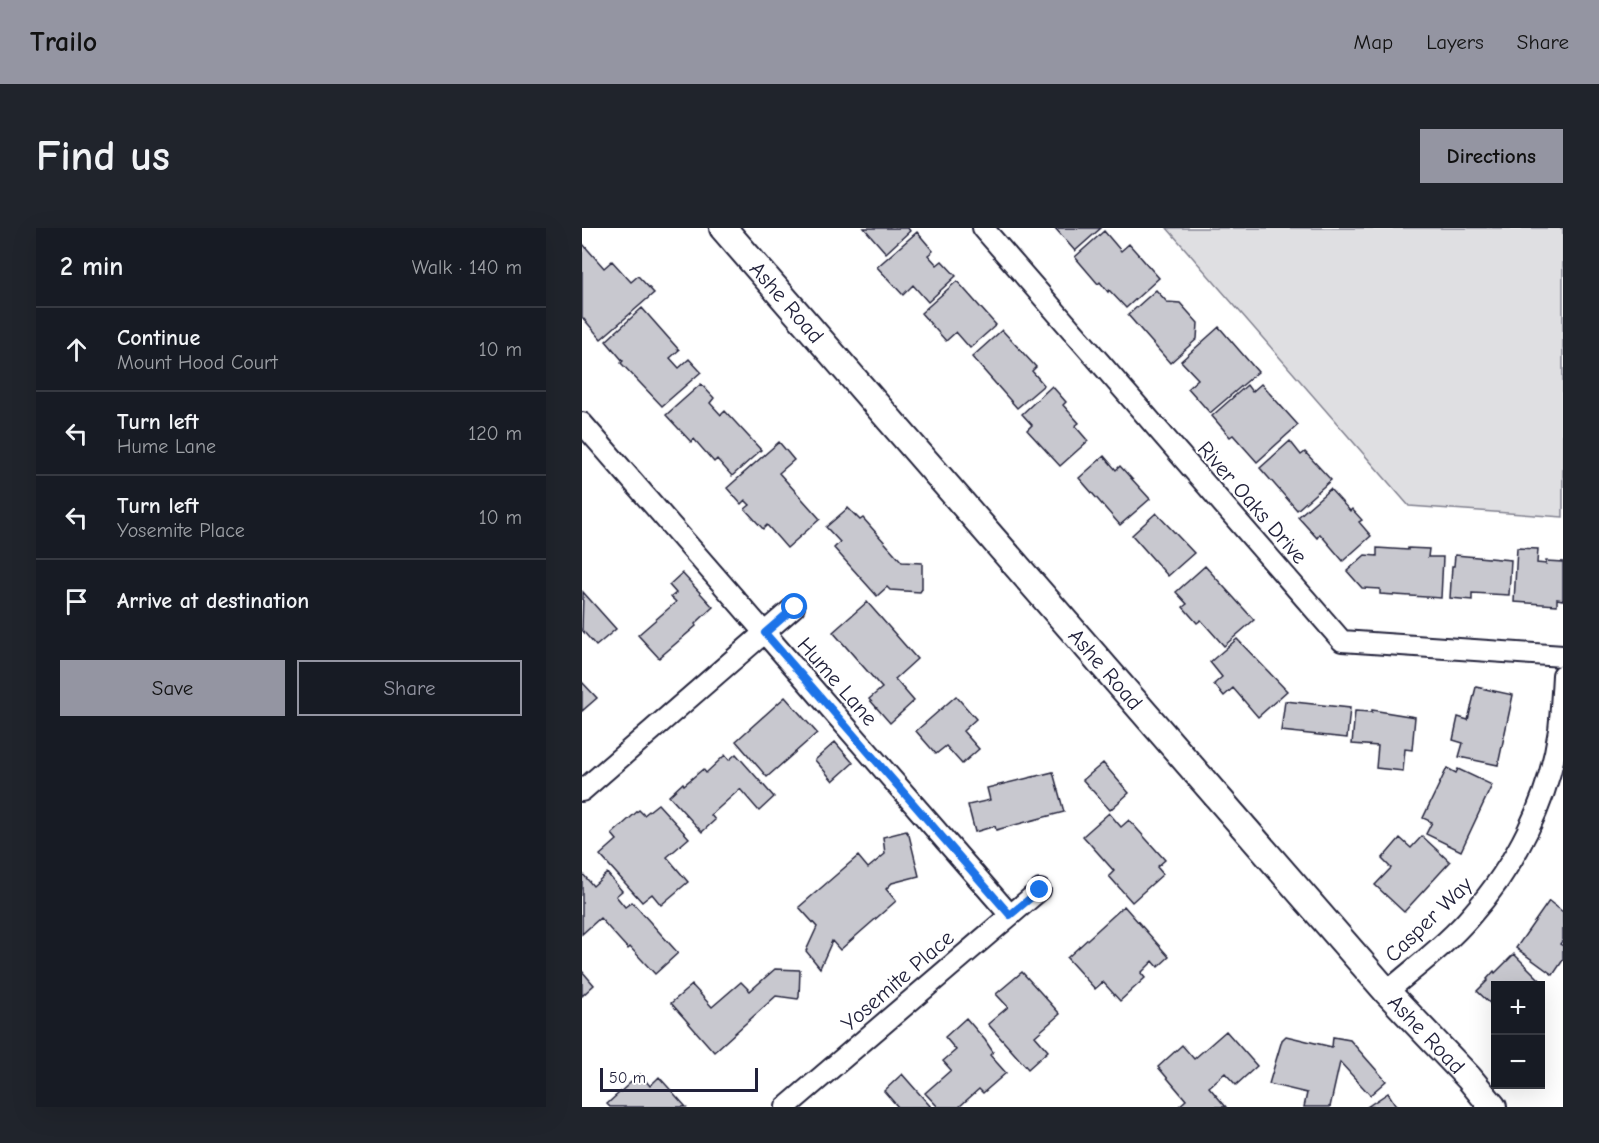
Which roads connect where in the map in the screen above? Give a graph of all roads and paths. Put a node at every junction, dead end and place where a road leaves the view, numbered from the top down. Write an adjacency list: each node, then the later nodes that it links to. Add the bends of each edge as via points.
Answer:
1 (723, 228): 11 (street, Ashe Road)
2 (983, 228): 6 (street, River Oaks Drive, via 1342,641)
3 (582, 423): 5 (street, Hume Lane)
4 (795, 607): 5 (street)
5 (765, 633): 8 (street); 10 (street, Hume Lane)
6 (1563, 656)
7 (1563, 675): 11 (street, Casper Way, via 1559,729 1550,772 1518,851 1468,920)
8 (582, 791)
9 (1040, 890): 10 (street, Yosemite Place)
10 (1010, 915): 12 (street, Yosemite Place)
11 (1387, 992): 13 (street, Ashe Road)
12 (786, 1107)
13 (1492, 1107)

